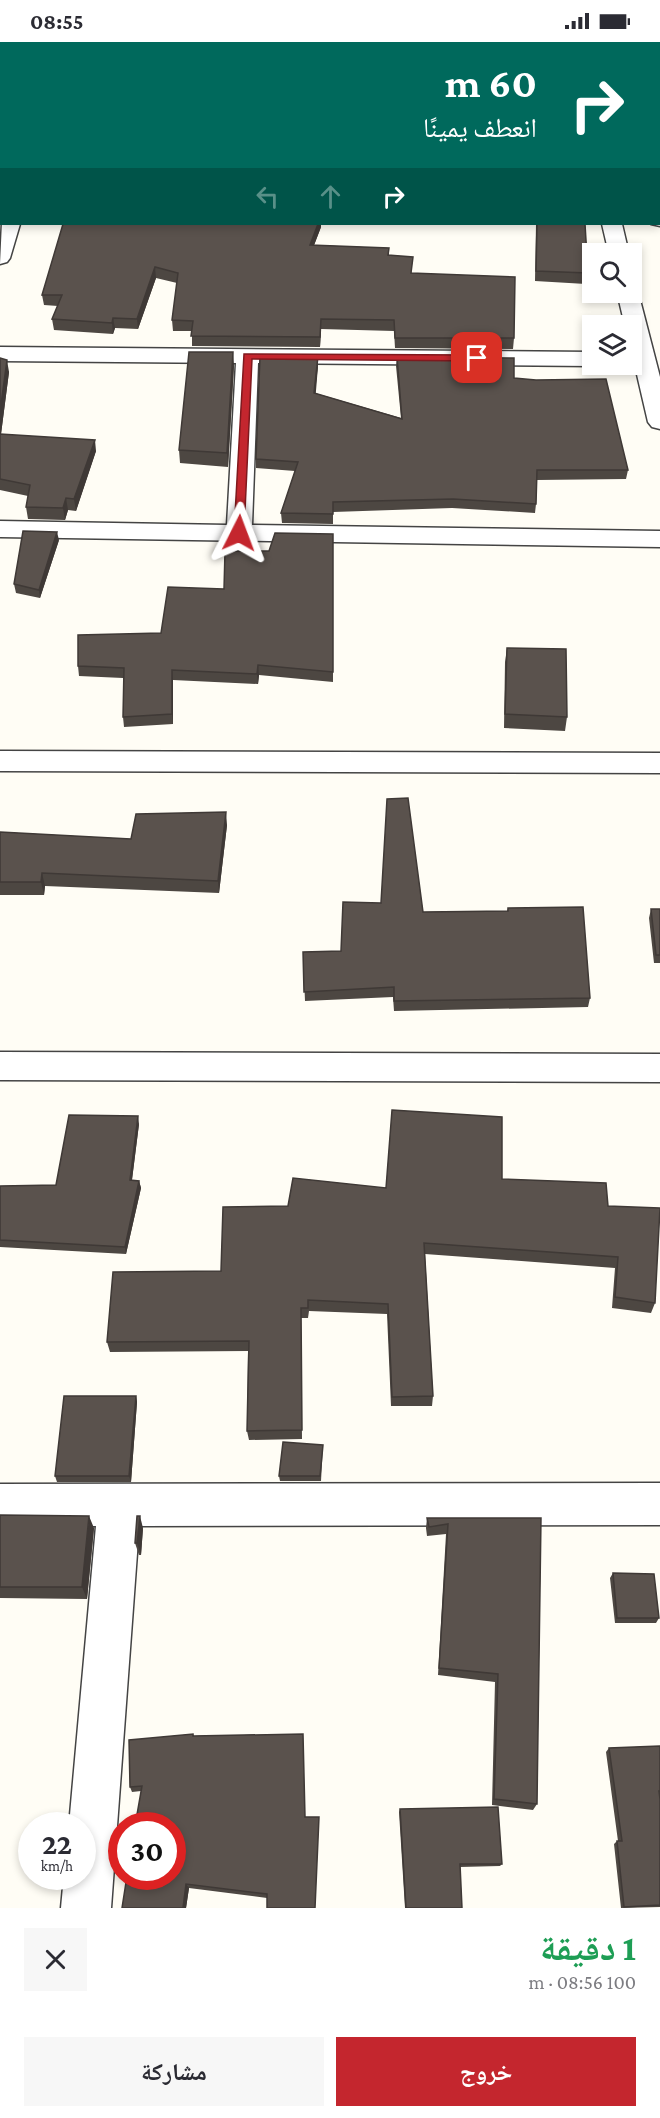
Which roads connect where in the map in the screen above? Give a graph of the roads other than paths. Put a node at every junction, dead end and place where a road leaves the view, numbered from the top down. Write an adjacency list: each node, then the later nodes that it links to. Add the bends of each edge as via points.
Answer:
1 (9, 225): 4 (street)
2 (612, 225): 3 (street)
3 (616, 243)
4 (0, 258)
5 (630, 303): 9 (street)
6 (0, 354): 7 (street)
7 (247, 356): 8 (street); 12 (street)
8 (582, 359)
9 (645, 359): 10 (street)
10 (660, 422)
11 (0, 529): 12 (street)
12 (239, 533): 13 (street)
13 (660, 539)
14 (0, 761): 15 (street)
15 (660, 763)
16 (0, 1066): 17 (street)
17 (660, 1068)
18 (660, 1504): 20 (street)
19 (0, 1505): 20 (street)
20 (119, 1505): 21 (street)
21 (86, 1908)

